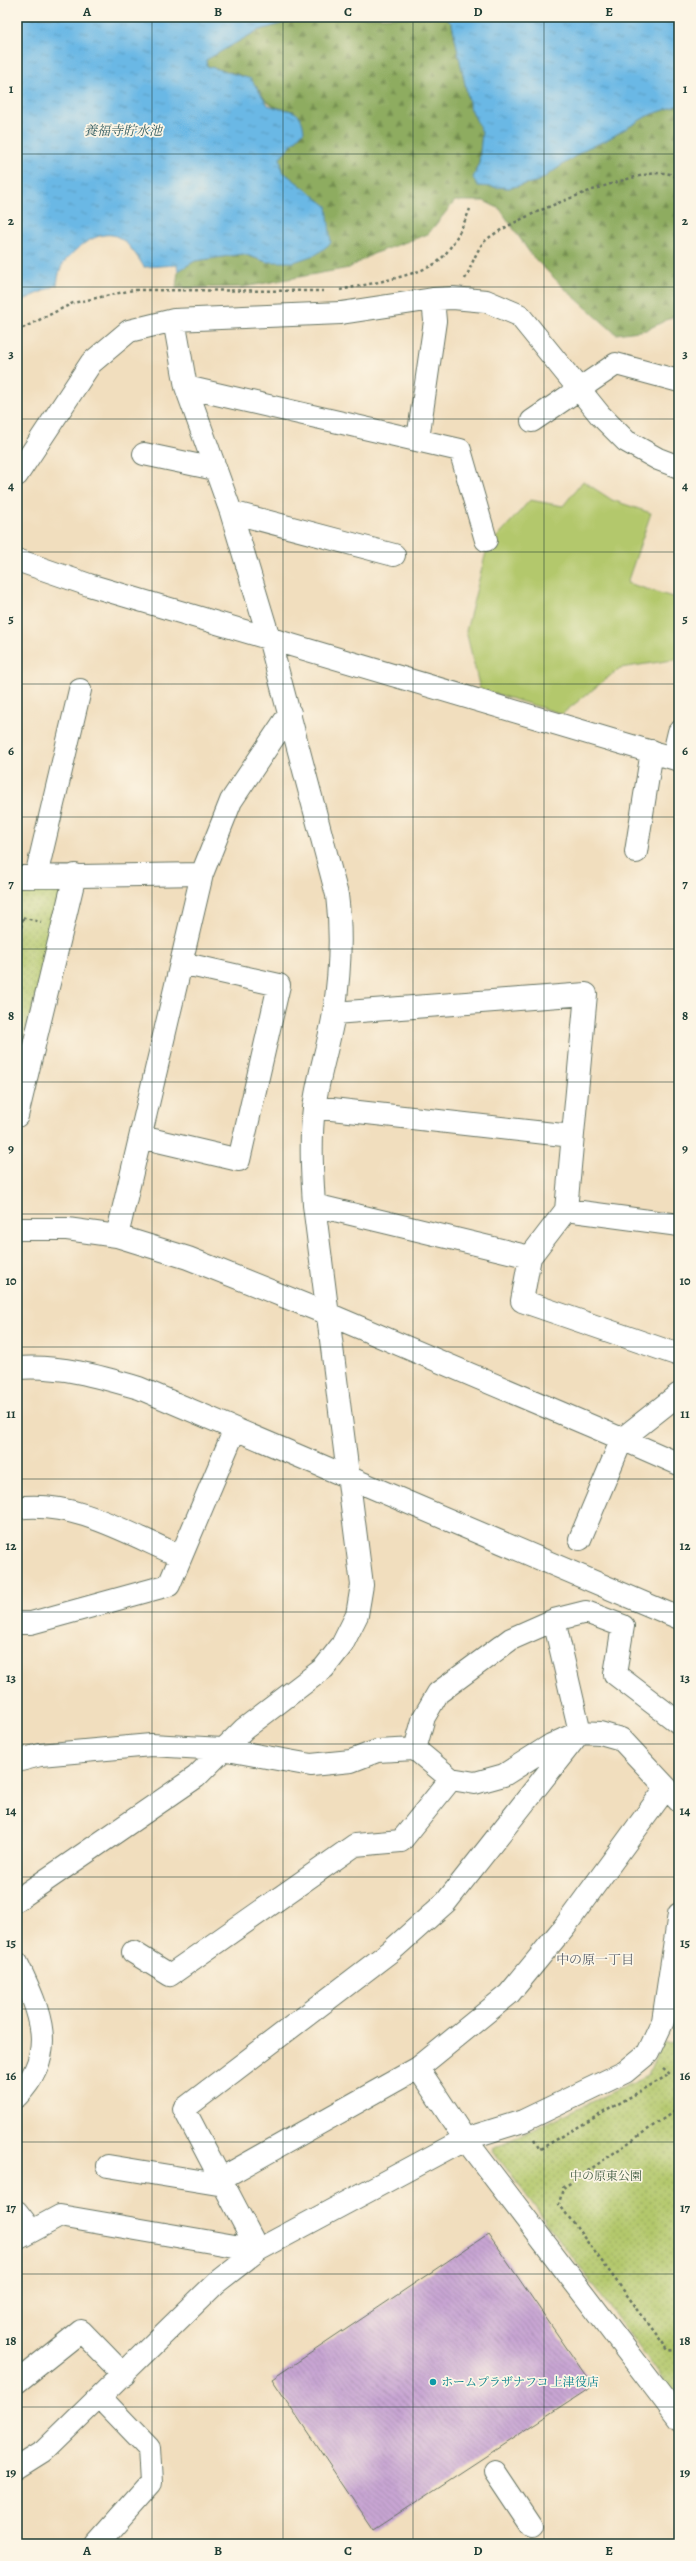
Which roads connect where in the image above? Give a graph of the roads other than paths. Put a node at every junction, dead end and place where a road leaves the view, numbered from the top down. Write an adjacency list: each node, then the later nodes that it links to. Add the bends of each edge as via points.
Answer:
1 (443, 298): 2 (street, via 341,313); 5 (street, via 486,301 519,315); 7 (street, via 434,321)
2 (174, 320): 4 (street); 11 (street, via 129,331 91,363)
3 (679, 381): 5 (street, via 616,364)
4 (186, 387): 7 (street); 10 (street)
5 (580, 389): 6 (street); 9 (street, via 600,415 626,440 658,459)
6 (532, 421)
7 (418, 439): 13 (street, via 460,450)
8 (144, 454): 10 (street)
9 (679, 467)
10 (215, 469): 12 (street)
11 (17, 475)
12 (231, 512): 14 (street); 16 (street)
13 (486, 540)
14 (394, 554)
15 (17, 560): 16 (street, via 89,585)
16 (269, 638): 18 (street); 20 (street)
17 (80, 690): 25 (street)
18 (290, 713): 23 (street, via 231,801); 27 (street, via 337,895 340,967)
19 (679, 732): 21 (street)
20 (652, 751): 21 (street); 22 (street)
21 (676, 758)
22 (636, 852)
23 (202, 874): 24 (street); 26 (street)
24 (75, 875): 25 (street); 28 (street)
25 (27, 876)
26 (181, 963): 32 (street); 32 (street, via 279,985 239,1160)
27 (334, 1013): 29 (street); 31 (street, via 586,994)
28 (25, 1050): 30 (street)
29 (314, 1107): 31 (street); 33 (street, via 311,1151)
30 (17, 1116)
31 (572, 1136): 34 (street)
32 (141, 1137): 37 (street)
33 (314, 1205): 38 (street); 39 (street)
34 (566, 1210): 35 (street); 38 (street)
35 (679, 1225)
36 (17, 1229): 37 (street, via 67,1228)
37 (116, 1236): 39 (street, via 188,1258)
38 (530, 1257): 40 (street, via 522,1301)
39 (328, 1314): 44 (street); 46 (street)
40 (679, 1355)
41 (17, 1368): 43 (street, via 40,1366 88,1373 139,1388)
42 (679, 1394): 44 (street)
43 (235, 1429): 46 (street); 49 (street)
44 (622, 1439): 45 (street); 48 (street)
45 (679, 1464)
46 (349, 1478): 50 (street); 55 (street, via 362,1585 357,1614 342,1645 324,1668 244,1728)
47 (17, 1508): 49 (street, via 33,1506 76,1512)
48 (580, 1539)
49 (180, 1556): 52 (street, via 169,1585 31,1623)
50 (679, 1618)
51 (554, 1620): 53 (street, via 586,1612 623,1626 615,1674); 54 (street); 56 (street, via 511,1639 438,1693 424,1717)
52 (17, 1623)
53 (679, 1722)
54 (580, 1732): 58 (street, via 551,1745 504,1775 475,1782); 59 (street, via 600,1732 621,1739); 68 (street, via 446,1902 391,1951 184,2109)
55 (222, 1749): 56 (street, via 311,1765 351,1761 377,1751); 57 (street, via 151,1745 40,1755); 60 (street, via 196,1777)
56 (415, 1749): 58 (street)
57 (17, 1761)
58 (451, 1779): 62 (street, via 401,1840 355,1845 170,1975)
59 (673, 1794): 64 (street, via 510,1994)
60 (17, 1900)
61 (679, 1914): 66 (street, via 663,2021 648,2053 625,2072 530,2117)
62 (133, 1952)
63 (17, 1963): 65 (street, via 36,2003 44,2037 37,2069)
64 (418, 2068): 66 (street); 68 (street)
65 (17, 2096)
66 (465, 2139): 71 (street); 75 (street)
67 (108, 2166): 68 (street)
68 (223, 2182): 71 (street)
69 (17, 2212): 70 (street)
70 (24, 2234): 71 (street, via 60,2216)
71 (258, 2250): 72 (street, via 217,2282)
72 (124, 2375): 73 (street, via 81,2331); 74 (street)
73 (17, 2382)
74 (100, 2397): 76 (street, via 44,2451); 79 (street, via 149,2448 151,2483)
75 (679, 2419)
76 (20, 2460)
77 (495, 2472): 78 (street)
78 (531, 2526)
79 (97, 2544)

